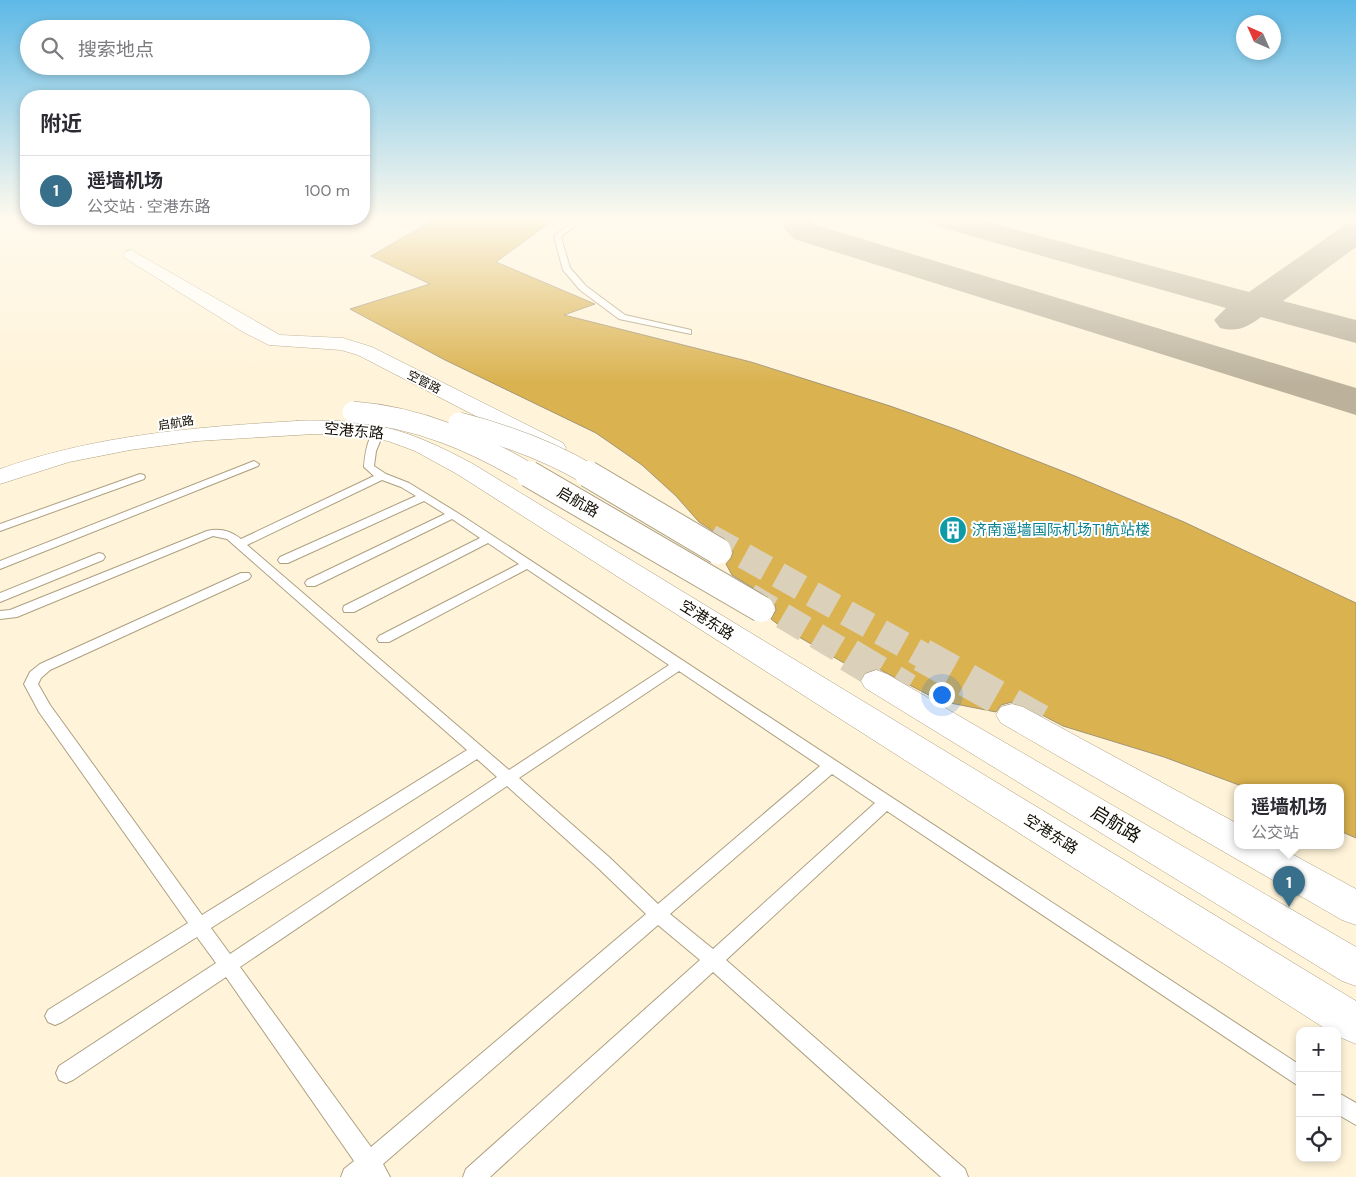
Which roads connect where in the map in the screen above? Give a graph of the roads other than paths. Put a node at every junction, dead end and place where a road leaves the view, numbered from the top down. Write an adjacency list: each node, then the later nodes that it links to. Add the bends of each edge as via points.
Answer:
1 (160, 273): 5 (main road, 空管路, via 276,341 344,344 365,351)
2 (570, 273): 3 (lane, via 583,288 622,317)
3 (688, 332)
4 (387, 427): 5 (main road); 6 (main road, 空港东路); 6 (main road, 启航路, bridge, via 437,429 497,455 755,602 526,463 481,452); 7 (main road, 启航路, bridge, via 353,412 197,420 75,440); 9 (lane, via 369,462 369,467); 10 (main road, 空港东路, via 302,428 177,437 58,458); 17 (main road, 启航路, bridge, via 423,416 499,433 568,462)
5 (538, 440): 17 (main road, 空管路, via 569,455)
6 (431, 450): 48 (main road, 空港东路)
7 (0, 460)
8 (254, 464): 21 (lane)
9 (382, 476): 12 (lane, via 405,484); 16 (lane)
10 (0, 477)
11 (140, 477): 14 (lane)
12 (424, 497): 13 (lane); 19 (lane)
13 (452, 515): 15 (lane); 23 (lane)
14 (0, 528)
15 (488, 538): 20 (lane); 25 (lane)
16 (240, 544): 26 (lane, via 231,537 211,533 12,614); 31 (lane)
17 (714, 544)
18 (99, 557): 24 (lane)
19 (284, 560)
20 (527, 564): 27 (lane); 28 (lane)
21 (0, 565)
22 (245, 576): 42 (lane, via 46,667 35,675 31,684 44,708)
23 (311, 583)
24 (0, 598)
25 (349, 609)
26 (0, 615)
27 (384, 639)
28 (679, 665): 32 (lane); 33 (lane)
29 (876, 681): 46 (main road, 启航路)
30 (913, 693): 43 (main road)
31 (478, 751): 33 (lane); 42 (lane)
32 (831, 766): 34 (lane); 41 (lane)
33 (507, 777): 41 (lane); 45 (lane)
34 (886, 803): 44 (lane); 50 (lane)
35 (1234, 830): 36 (main road, via 1026,718)
36 (1234, 840)
37 (1250, 849): 40 (main road)
38 (1268, 849): 39 (main road)
39 (1356, 898)
40 (1356, 908)
41 (657, 914): 44 (lane); 53 (lane)
42 (201, 926): 45 (lane); 47 (lane)
43 (1356, 957)
44 (713, 960): 55 (lane); 56 (lane)
45 (229, 966): 49 (lane); 53 (lane)
46 (1356, 968)
47 (55, 1016)
48 (1356, 1024)
49 (66, 1073)
50 (1296, 1074)
51 (1341, 1105): 52 (lane)
52 (1356, 1115)
53 (374, 1170): 54 (lane)
54 (352, 1177)
55 (474, 1177)
56 (957, 1177)

